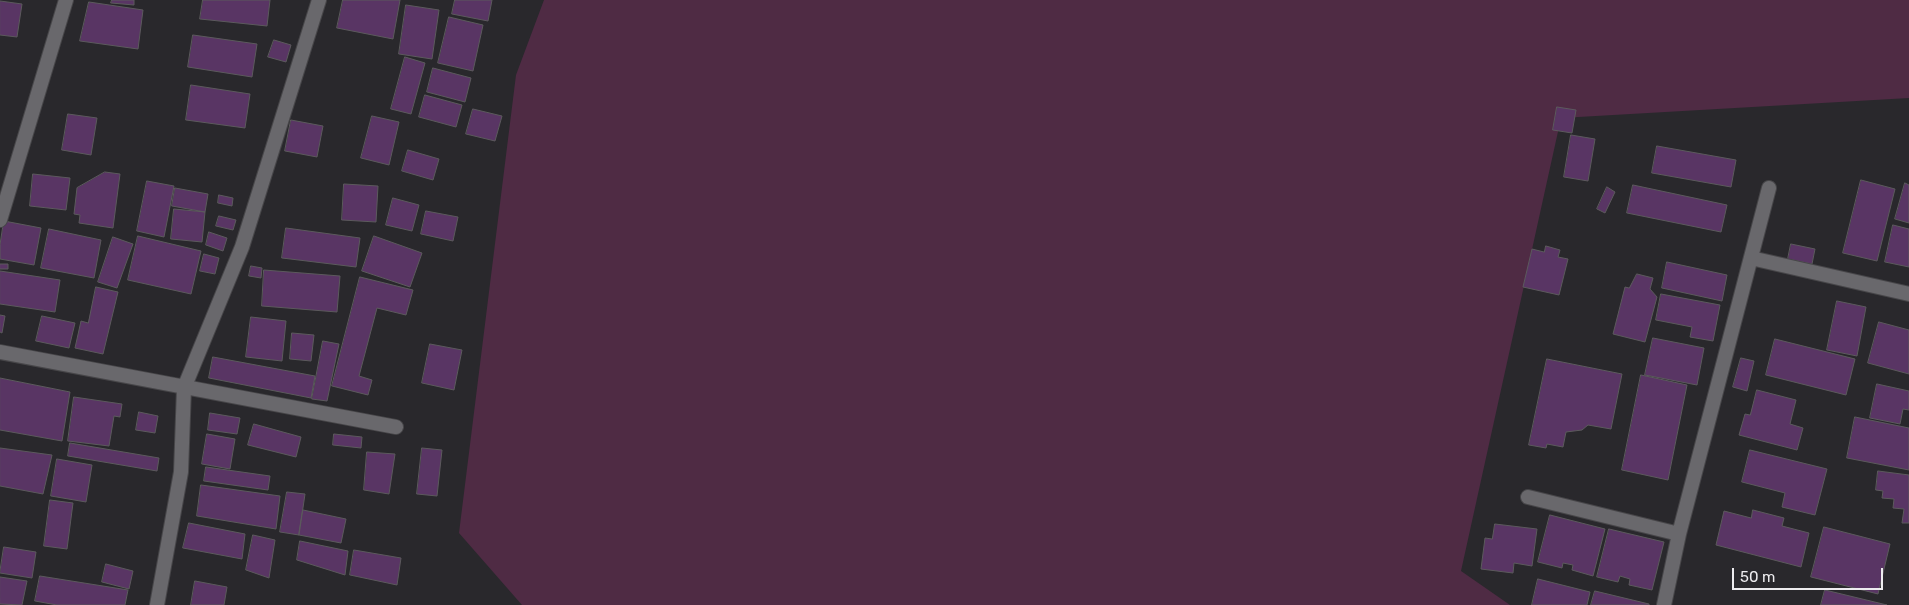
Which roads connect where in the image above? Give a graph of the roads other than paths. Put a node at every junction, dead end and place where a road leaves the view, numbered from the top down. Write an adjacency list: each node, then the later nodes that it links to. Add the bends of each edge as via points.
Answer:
1 (66, 0): 4 (street)
2 (319, 0): 8 (street, via 242,247)
3 (1769, 188): 5 (street)
4 (0, 220)
5 (1752, 258): 6 (street); 11 (street)
6 (1909, 294)
7 (0, 352): 8 (street)
8 (184, 388): 9 (street); 12 (street, via 181,472)
9 (396, 427)
10 (1528, 497): 11 (street)
11 (1679, 534): 13 (street)
12 (157, 605)
13 (1664, 605)

